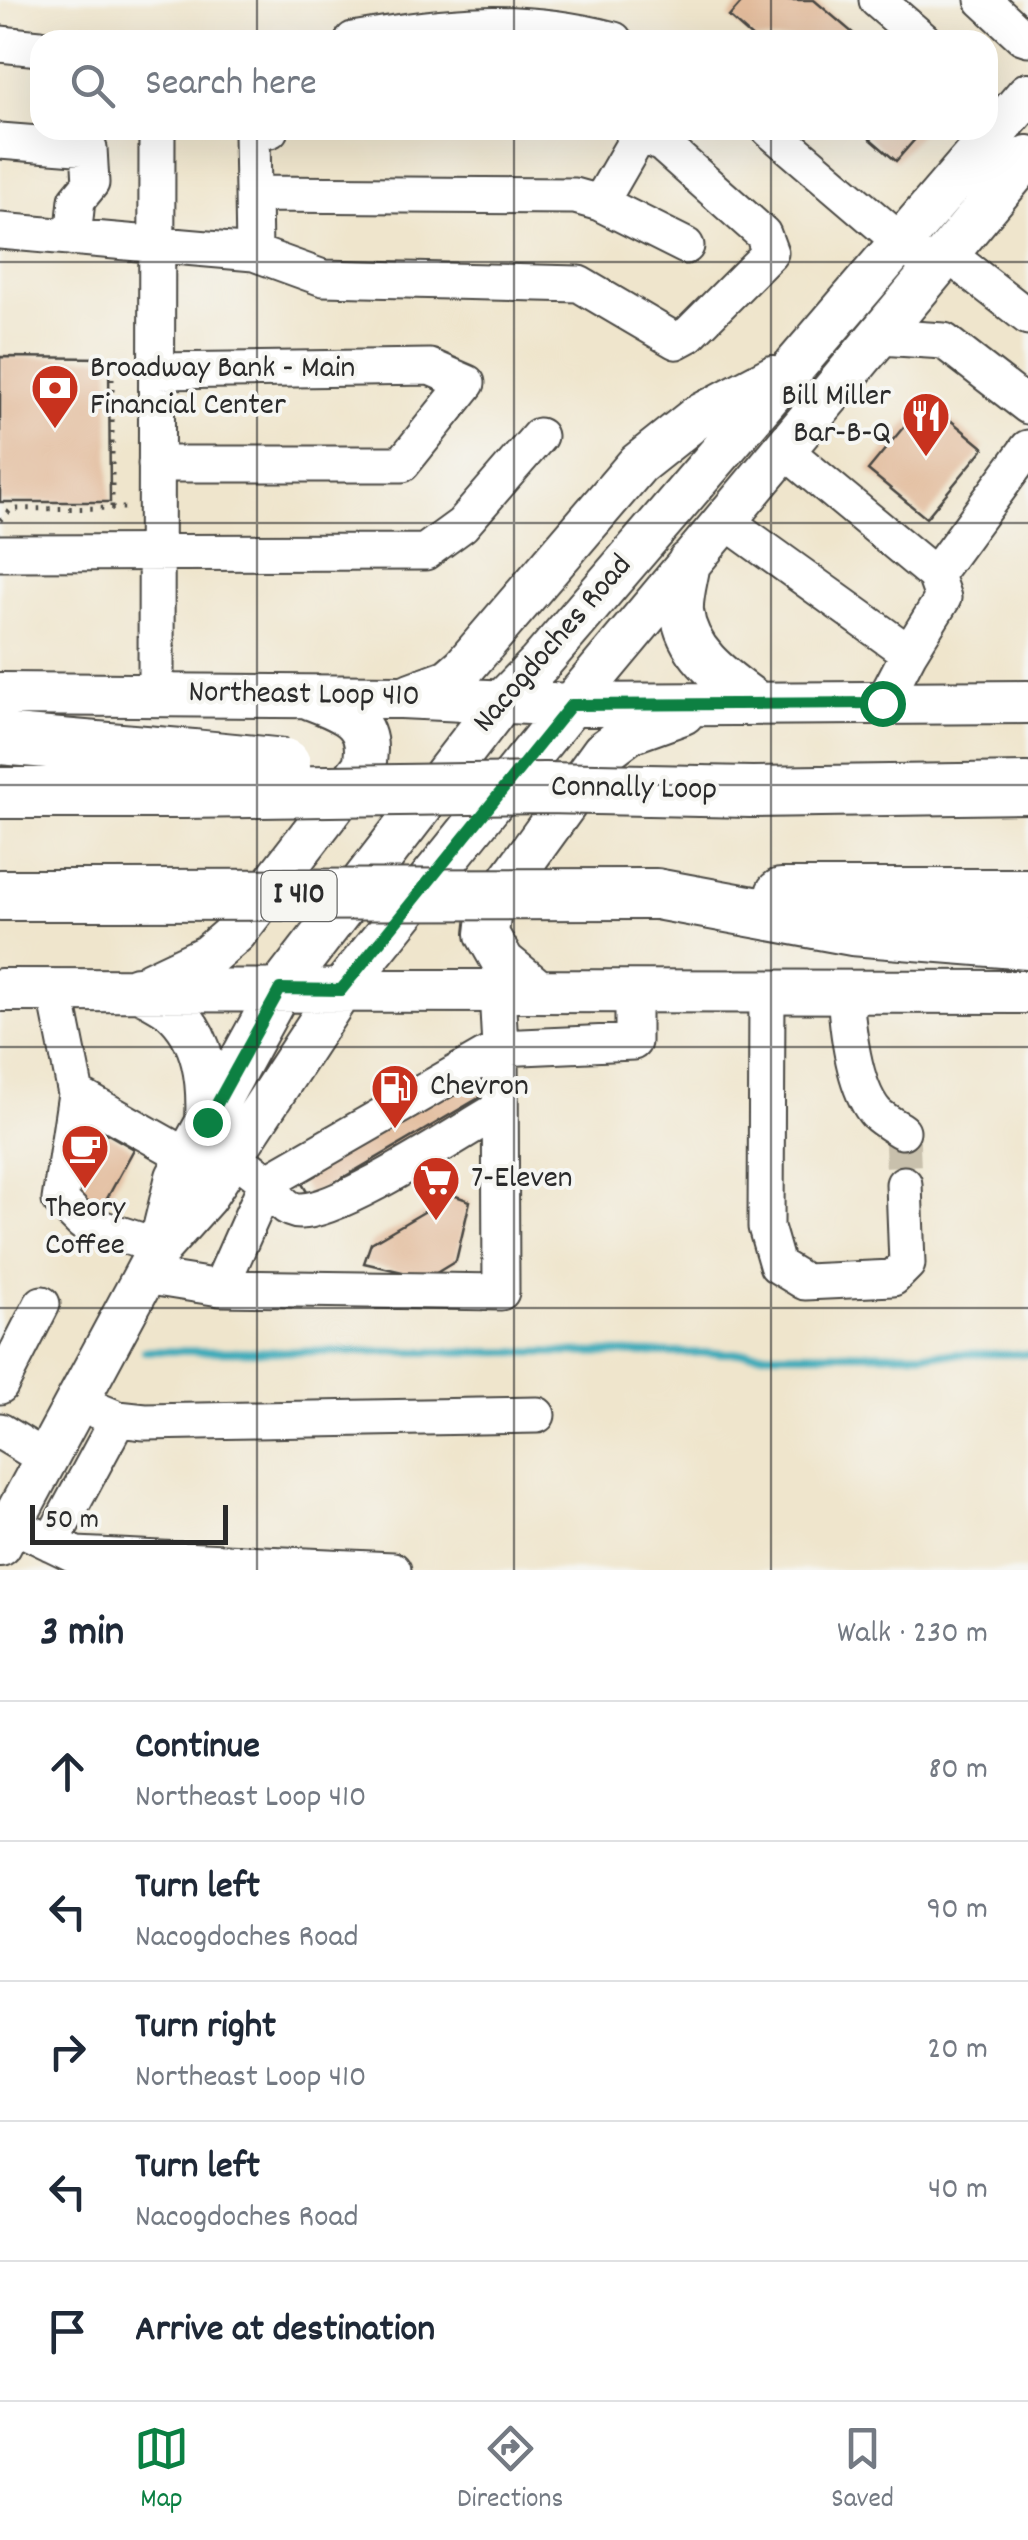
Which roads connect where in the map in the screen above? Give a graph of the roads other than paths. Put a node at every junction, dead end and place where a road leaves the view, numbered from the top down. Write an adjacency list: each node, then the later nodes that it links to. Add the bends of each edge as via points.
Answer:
1 (876, 0): 6 (street)
2 (984, 0): 7 (street)
3 (521, 12): 4 (street); 5 (street)
4 (420, 30)
5 (578, 30)
6 (912, 30)
7 (1028, 38)
8 (0, 44): 9 (street)
9 (30, 47)
10 (157, 140): 24 (street)
11 (252, 140): 18 (street)
12 (633, 140): 19 (street)
13 (653, 140): 25 (street, via 763,234 770,253 676,340 579,284 323,278)
14 (782, 140): 22 (street)
15 (978, 140): 22 (main road, Nacogdoches Road)
16 (0, 141): 21 (street, via 89,148 91,183 77,200)
17 (1028, 157): 26 (main road, Nacogdoches Road)
18 (253, 194): 19 (street, via 523,194); 25 (street)
19 (600, 203): 23 (street)
20 (0, 231): 21 (street)
21 (72, 238): 24 (street)
22 (899, 241): 26 (street); 29 (main road, Nacogdoches Road)
23 (686, 246)
24 (157, 247): 25 (street); 30 (street)
25 (254, 253)
26 (939, 260): 27 (street); 28 (main road, Nacogdoches Road)
27 (1028, 317)
28 (880, 336): 31 (street, via 944,341); 33 (main road, Nacogdoches Road)
29 (794, 365): 45 (main road, via 697,417 638,464 464,667 449,680); 49 (main road, Nacogdoches Road)
30 (157, 371): 35 (street); 35 (street, via 430,367 467,384 402,464)
31 (1028, 406)
32 (538, 436): 38 (street, via 462,525 425,552)
33 (783, 448): 36 (main road, Nacogdoches Road); 40 (street)
34 (1028, 448): 40 (street)
35 (156, 464): 38 (street)
36 (724, 520): 39 (main road, Nacogdoches Road); 41 (street)
37 (0, 552): 38 (street)
38 (156, 554): 43 (street)
39 (689, 562): 47 (main road, via 682,610 690,636 706,661); 51 (main road, Nacogdoches Road)
40 (935, 575): 41 (street, via 943,598)
41 (909, 653): 48 (street)
42 (0, 694): 43 (main road, Northeast Loop 410)
43 (156, 694): 44 (main road, Northeast Loop 410)
44 (302, 695): 45 (main road, Northeast Loop 410); 60 (main road, via 354,720 364,734 364,766 236,932 208,956)
45 (401, 697): 49 (main road, Northeast Loop 410)
46 (1028, 702): 48 (main road, Northeast Loop 410)
47 (758, 703): 48 (main road, Northeast Loop 410); 50 (main road, Northeast Loop 410)
48 (882, 703)
49 (500, 704): 51 (main road, Northeast Loop 410); 62 (main road, Nacogdoches Road)
50 (707, 704): 51 (main road, Northeast Loop 410); 63 (main road, via 630,732 603,752 490,908 487,934)
51 (571, 705): 65 (main road, Nacogdoches Road)
52 (0, 739): 53 (highway)
53 (189, 774): 54 (highway, Connally Loop, bridge, via 752,792); 55 (highway, Connally Loop)
54 (1028, 788)
55 (0, 793)
56 (656, 894): 57 (highway, I 410); 58 (highway, I 410, bridge); 59 (highway, via 852,930)
57 (1028, 894)
58 (0, 896)
59 (1028, 944)
60 (137, 988): 61 (main road); 62 (main road); 74 (main road, via 172,1009 196,1044 208,1090)
61 (55, 989): 64 (main road); 71 (street)
62 (280, 989): 65 (main road); 74 (main road, Nacogdoches Road)
63 (517, 989): 65 (main road); 66 (main road); 70 (street)
64 (0, 990)
65 (341, 990): 74 (main road, Nacogdoches Road)
66 (633, 990): 67 (main road); 70 (street, via 633,1042)
67 (768, 991): 68 (main road); 76 (street, via 766,1227 777,1265 805,1282 892,1278 908,1264)
68 (846, 991): 69 (main road); 73 (street, via 862,1087 877,1114)
69 (1028, 992)
70 (500, 1048): 72 (street); 75 (street)
71 (76, 1094): 74 (street); 77 (street, via 60,1200 82,1222)
72 (500, 1109): 75 (street, via 320,1208 297,1212); 78 (street, via 501,1292)
73 (902, 1132)
74 (209, 1145): 75 (street); 77 (main road, Nacogdoches Road, via 177,1178)
75 (267, 1182): 78 (street)
76 (904, 1184)
77 (152, 1262): 78 (street); 81 (main road, Nacogdoches Road)
78 (220, 1288)
79 (42, 1304): 80 (street)
80 (0, 1386)
81 (77, 1402): 83 (street); 85 (main road, Nacogdoches Road)
82 (537, 1415): 83 (street)
83 (118, 1419): 87 (street)
84 (0, 1431): 85 (street)
85 (46, 1459): 86 (main road, Nacogdoches Road)
86 (6, 1535): 87 (street)
87 (52, 1543): 88 (street, via 76,1554)
88 (241, 1566): 89 (street)
89 (393, 1570)

